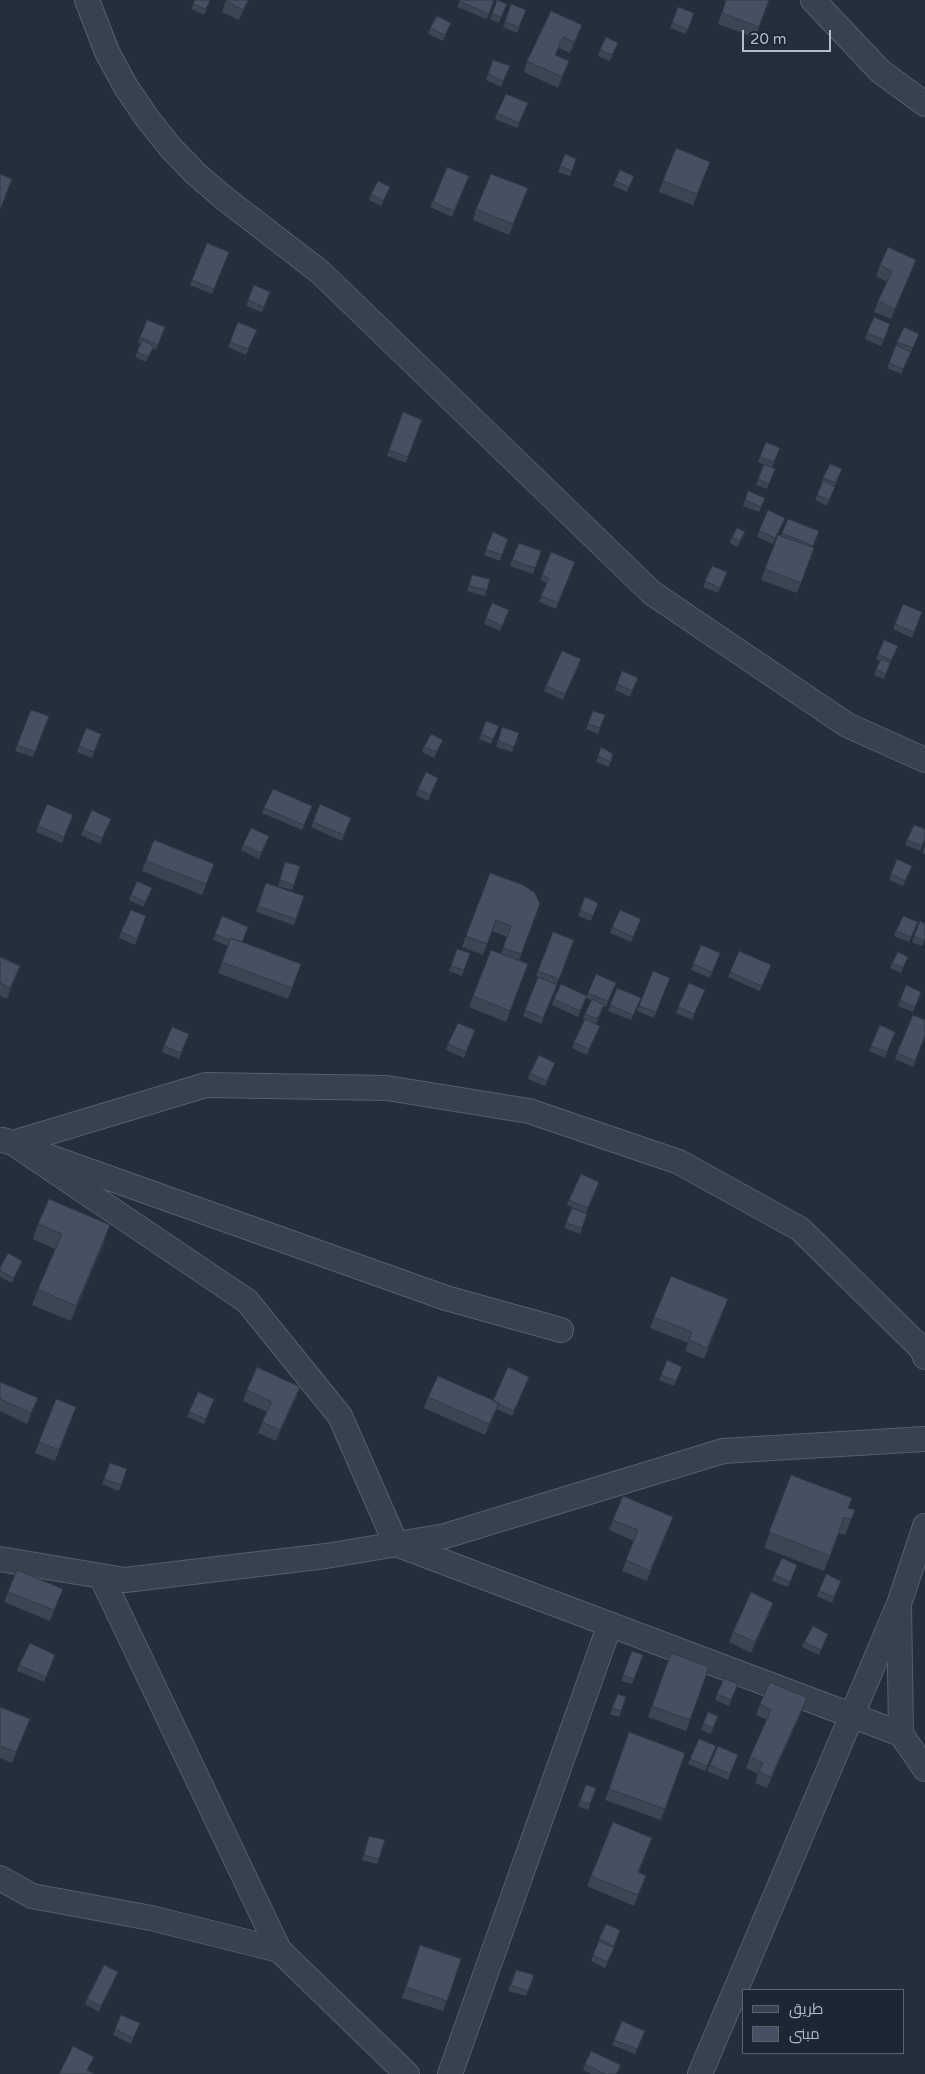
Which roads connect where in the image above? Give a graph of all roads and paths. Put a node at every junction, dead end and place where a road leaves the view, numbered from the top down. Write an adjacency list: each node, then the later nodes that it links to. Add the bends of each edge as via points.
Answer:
1 (87, 0): 4 (street, via 107,52 126,87 170,147 224,198 320,272 652,592 847,725)
2 (813, 0): 3 (street, via 880,71)
3 (925, 104)
4 (925, 760)
5 (6, 1141): 6 (street, via 446,1298); 7 (street, via 206,1085 387,1088 529,1111 679,1162 800,1230 922,1349); 10 (street, via 247,1301 340,1416)
6 (561, 1330)
7 (925, 1357)
8 (925, 1439): 10 (street, via 723,1451 445,1536)
9 (925, 1526): 13 (street)
10 (396, 1544): 12 (street, via 326,1556 125,1580); 14 (street)
11 (0, 1559): 12 (street)
12 (101, 1576): 19 (street)
13 (898, 1604): 15 (street); 16 (street)
14 (610, 1624): 15 (street); 21 (street)
15 (852, 1714): 16 (street); 22 (street)
16 (901, 1734): 17 (street)
17 (925, 1769)
18 (0, 1878): 19 (street, via 32,1896 151,1918)
19 (279, 1950): 20 (street)
20 (407, 2074)
21 (450, 2074)
22 (700, 2074)

